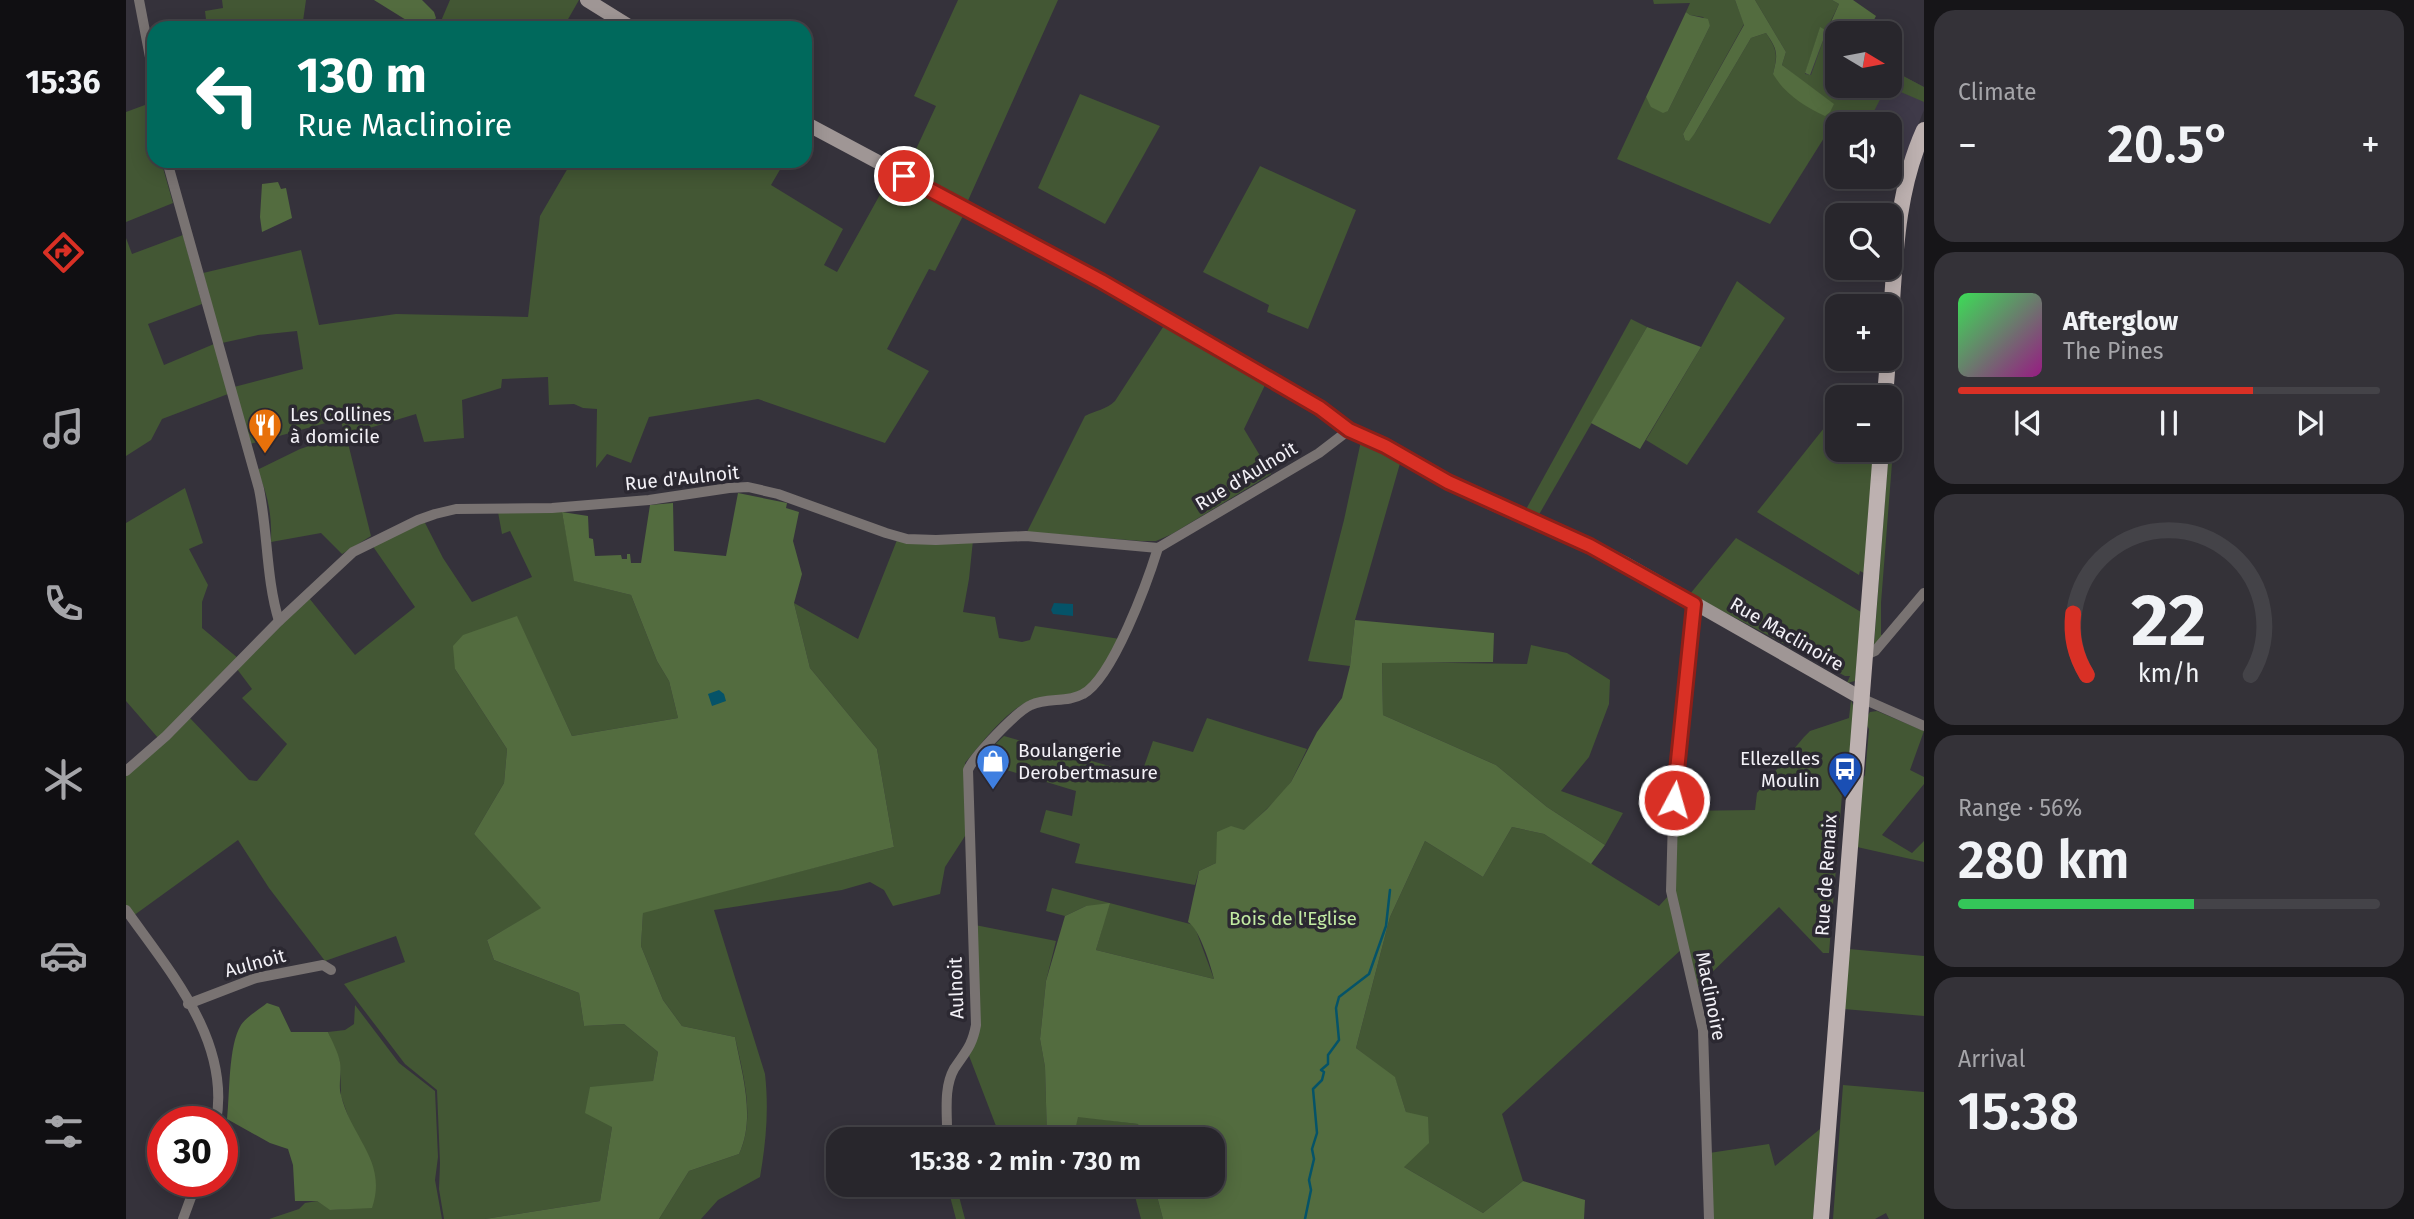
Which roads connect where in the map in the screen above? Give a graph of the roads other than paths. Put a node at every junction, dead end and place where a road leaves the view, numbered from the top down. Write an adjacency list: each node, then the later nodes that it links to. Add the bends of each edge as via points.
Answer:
1 (139, 0): 4 (street)
2 (587, 0): 3 (street)
3 (621, 21)
4 (147, 42)
5 (812, 127): 9 (street, Rue Maclinoire, via 1122,293 1320,408)
6 (1924, 130): 8 (main road, via 1908,171 1899,214)
7 (169, 168): 14 (street, via 259,489)
8 (1893, 294)
9 (1349, 430): 11 (street, Rue d'Aulnoit, via 1319,453); 13 (street, Rue Maclinoire, via 1476,496 1590,546)
10 (1880, 462): 15 (main road, Rue de Renaix)
11 (1158, 548): 14 (street, Rue d'Aulnoit, via 1026,536 907,539 748,487 552,508 456,509 418,520 353,552); 23 (street, Aulnoit, via 1130,624 1096,683 1070,699 1021,711 971,764 975,1025 973,1041 949,1085)
12 (1924, 593): 15 (street, via 1875,651)
13 (1694, 604): 16 (street, Rue Maclinoire); 26 (street, Maclinoire, via 1673,817 1671,891 1703,1030)
14 (279, 621): 18 (street, Rue d'Aulnoit)
15 (1864, 656): 16 (main road, Rue de Renaix)
16 (1861, 698): 17 (street); 27 (main road, Rue de Renaix)
17 (1924, 726)
18 (126, 771)
19 (126, 911): 21 (street)
20 (331, 970): 21 (street, Aulnoit, via 323,965 256,978)
21 (188, 1003): 22 (street, via 213,1053)
22 (217, 1106)
23 (947, 1127)
24 (191, 1197): 25 (street)
25 (183, 1219)
26 (1709, 1219)
27 (1821, 1219)

